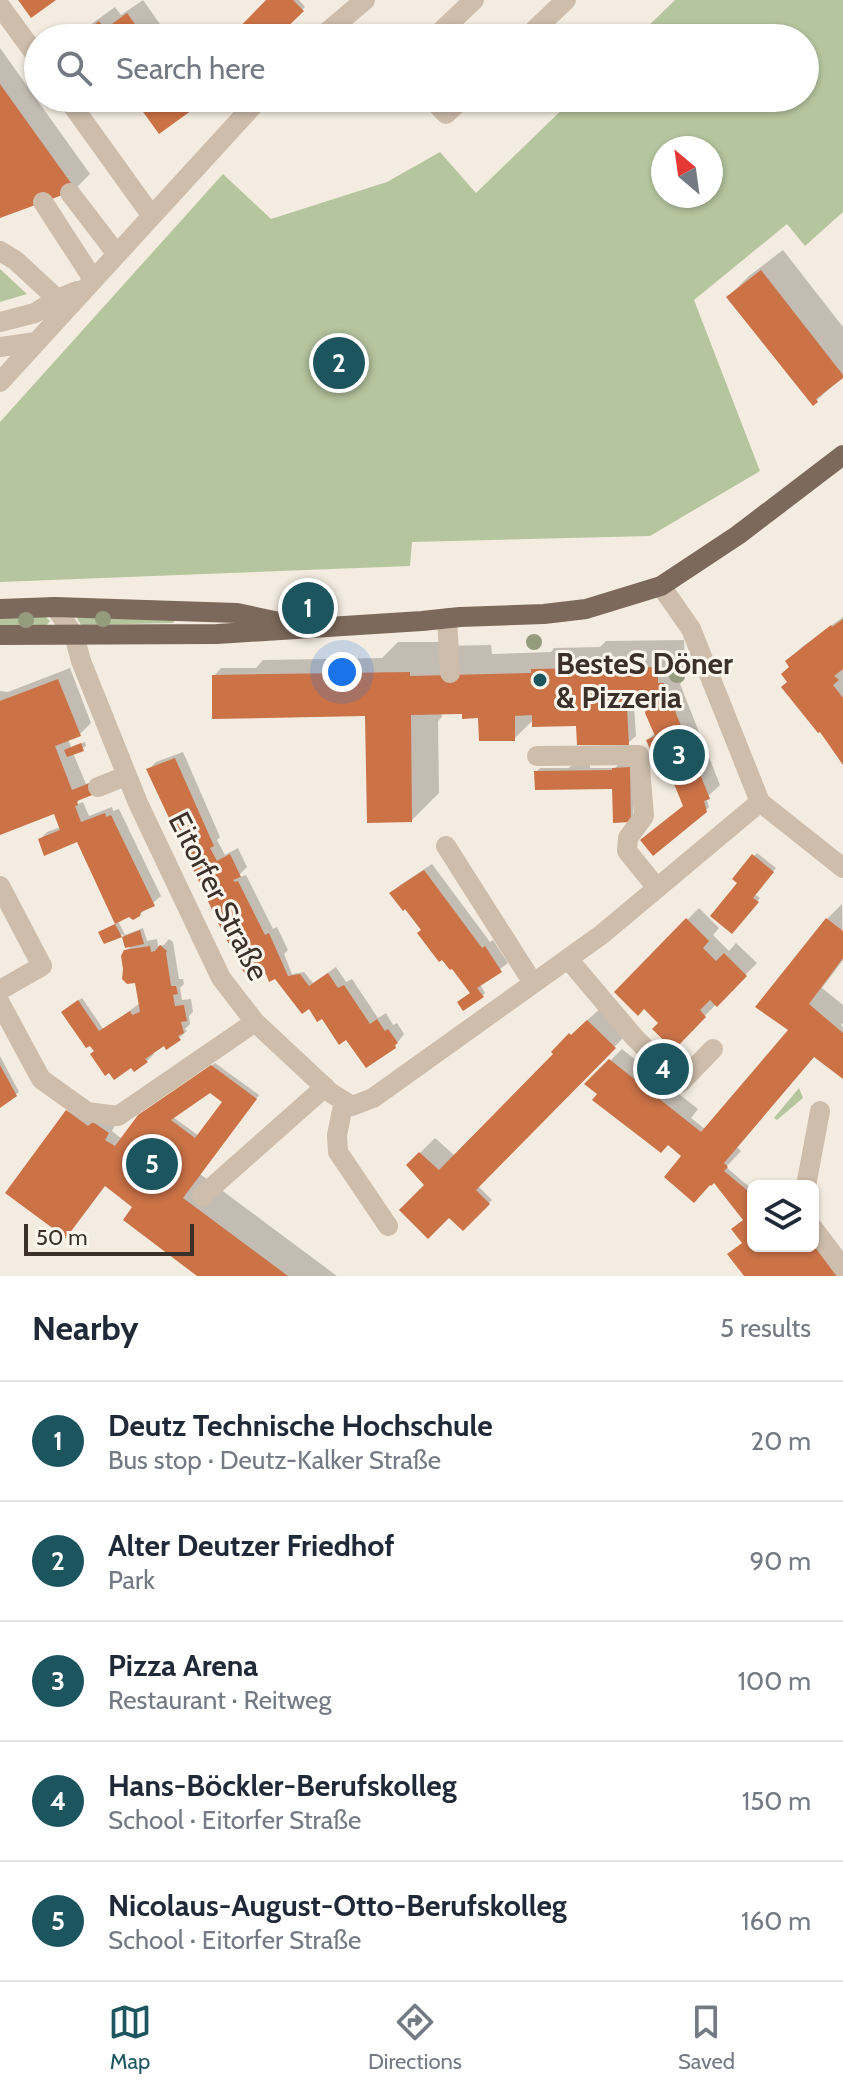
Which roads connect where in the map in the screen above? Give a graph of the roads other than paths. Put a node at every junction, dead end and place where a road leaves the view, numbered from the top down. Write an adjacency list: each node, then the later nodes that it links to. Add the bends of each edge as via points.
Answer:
1 (365, 0): 5 (street)
2 (474, 0): 6 (street)
3 (566, 0): 7 (street)
4 (0, 6): 8 (street)
5 (337, 24)
6 (449, 24)
7 (541, 24)
8 (24, 39)
9 (77, 112): 13 (street)
10 (247, 112): 13 (street)
11 (70, 193): 15 (street)
12 (43, 202): 16 (street)
13 (151, 215): 15 (street)
14 (0, 251): 17 (street)
15 (116, 253): 16 (street)
16 (89, 284): 17 (street)
17 (62, 303): 18 (street); 19 (street)
18 (0, 322)
19 (36, 342): 20 (street); 21 (street)
20 (0, 347)
21 (0, 382)
22 (843, 455): 23 (main road)
23 (661, 586): 26 (main road, via 586,609); 34 (street, via 691,629)
24 (55, 607): 25 (main road); 27 (main road, via 237,613); 29 (street, Eitorfer Straße)
25 (0, 609)
26 (447, 618): 27 (main road); 30 (street)
27 (302, 627): 29 (main road, via 217,634)
28 (0, 635): 29 (main road)
29 (74, 635): 32 (street, Eitorfer Straße)
30 (450, 673)
31 (537, 756): 38 (street, via 639,755 644,816 626,842 627,851)
32 (126, 776): 33 (street); 43 (street, Eitorfer Straße, via 221,978)
33 (98, 787)
34 (760, 802): 36 (street); 38 (street)
35 (446, 846): 40 (street)
36 (843, 868)
37 (0, 886): 41 (street, via 42,966)
38 (657, 888): 39 (street)
39 (568, 959): 40 (street); 44 (street, via 680,1083)
40 (533, 983): 46 (street, via 373,1098 352,1106)
41 (0, 990)
42 (0, 1003): 43 (street, via 41,1079 87,1112 118,1116)
43 (255, 1022): 45 (street, Eitorfer Straße)
44 (713, 1049)
45 (325, 1087): 46 (street, Eitorfer Straße); 49 (street)
46 (344, 1101): 50 (street, via 338,1152)
47 (820, 1111): 48 (street)
48 (807, 1180)
49 (202, 1196)
50 (388, 1226)
51 (819, 1236): 52 (street)
52 (843, 1268)

